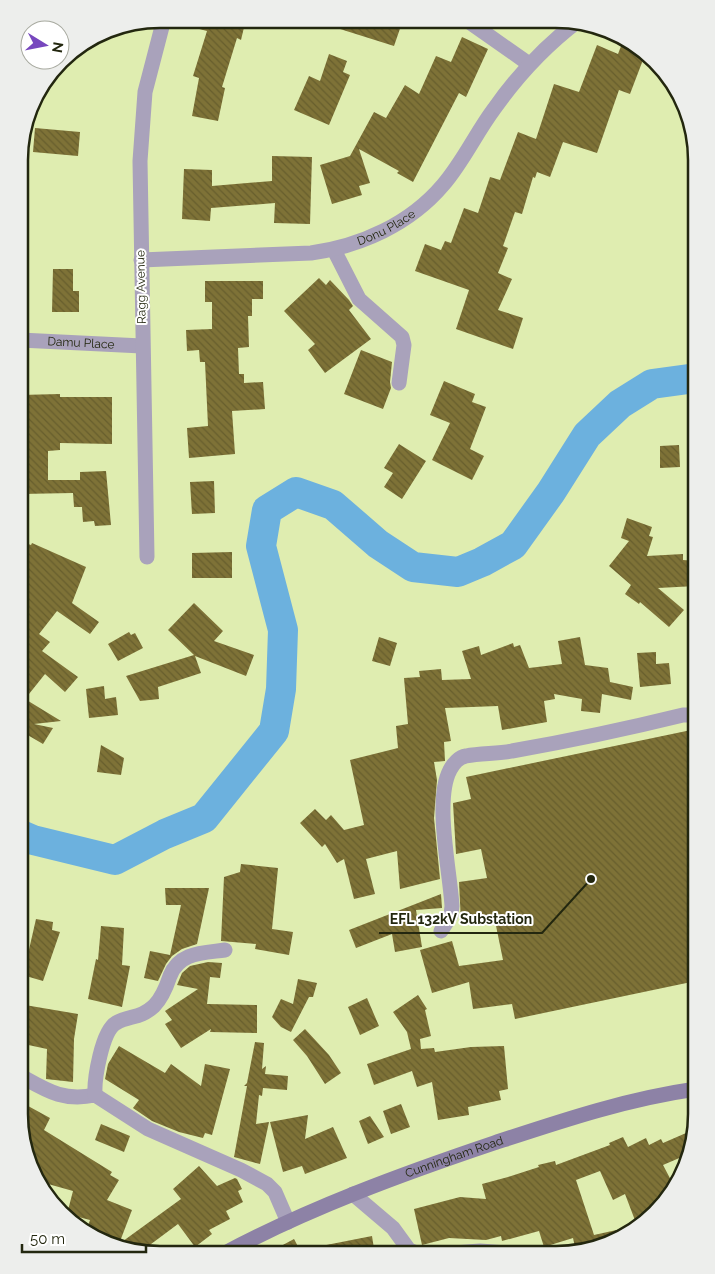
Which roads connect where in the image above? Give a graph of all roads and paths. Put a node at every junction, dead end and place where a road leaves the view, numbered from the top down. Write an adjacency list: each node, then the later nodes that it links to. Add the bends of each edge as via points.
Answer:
1 (162, 28): 6 (street, Ragg Avenue, via 146,92 140,162)
2 (478, 28): 4 (street)
3 (568, 29): 4 (street, Donu Place)
4 (529, 64): 5 (street, Donu Place, via 494,108 444,184 422,206 370,238)
5 (334, 250): 6 (street, Donu Place, via 240,258); 9 (street, via 359,299 402,337)
6 (140, 260): 8 (street, Ragg Avenue)
7 (28, 340): 8 (street, Damu Place)
8 (142, 346): 10 (street, Ragg Avenue)
9 (399, 383)
10 (147, 558)
11 (687, 715): 12 (street, via 538,747 465,756 456,762 449,771 444,808 452,906 451,915)
12 (441, 931)
13 (225, 950): 16 (street, via 192,954 182,959 173,969 162,997 149,1011 136,1018 121,1020 110,1028 95,1075)
14 (28, 1080): 16 (street, via 59,1096)
15 (687, 1090): 17 (main road, Cunningham Road, via 630,1100 554,1123)
16 (95, 1095): 18 (street, via 148,1129 267,1184 275,1192)
17 (353, 1194): 18 (main road, Cunningham Road); 20 (street, via 393,1228)
18 (288, 1222): 19 (main road, Cunningham Road)
19 (240, 1246)
20 (407, 1246)

